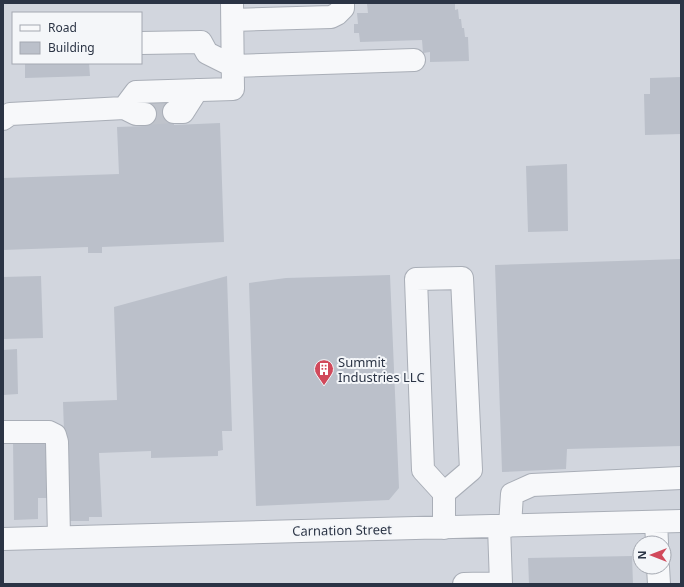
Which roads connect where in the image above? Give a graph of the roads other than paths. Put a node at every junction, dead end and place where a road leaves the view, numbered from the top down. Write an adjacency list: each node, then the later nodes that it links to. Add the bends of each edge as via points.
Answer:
1 (343, 3): 2 (street, via 343,8 332,17)
2 (233, 11): 5 (street)
3 (142, 43): 5 (street, via 201,42 207,53)
4 (414, 60): 5 (street)
5 (233, 66): 6 (street, via 233,89)
6 (197, 90): 7 (street, via 136,92); 8 (street, via 183,112)
7 (124, 108): 9 (street, via 136,114); 10 (street, via 10,114)
8 (174, 112)
9 (145, 114)
10 (3, 119)
11 (3, 432): 18 (street, via 48,432 55,435)
12 (681, 478): 15 (street, via 532,485 512,494)
13 (444, 493): 13 (street, via 471,470 462,278 416,279 423,470); 16 (street)
14 (681, 522): 17 (street, Carnation Street)
15 (505, 526): 16 (street, Carnation Street); 17 (street, Carnation Street); 20 (street)
16 (444, 528): 18 (street, Carnation Street)
17 (657, 532)
18 (59, 537): 19 (street, Carnation Street)
19 (3, 539)
20 (501, 583): 21 (street)
21 (464, 584)

